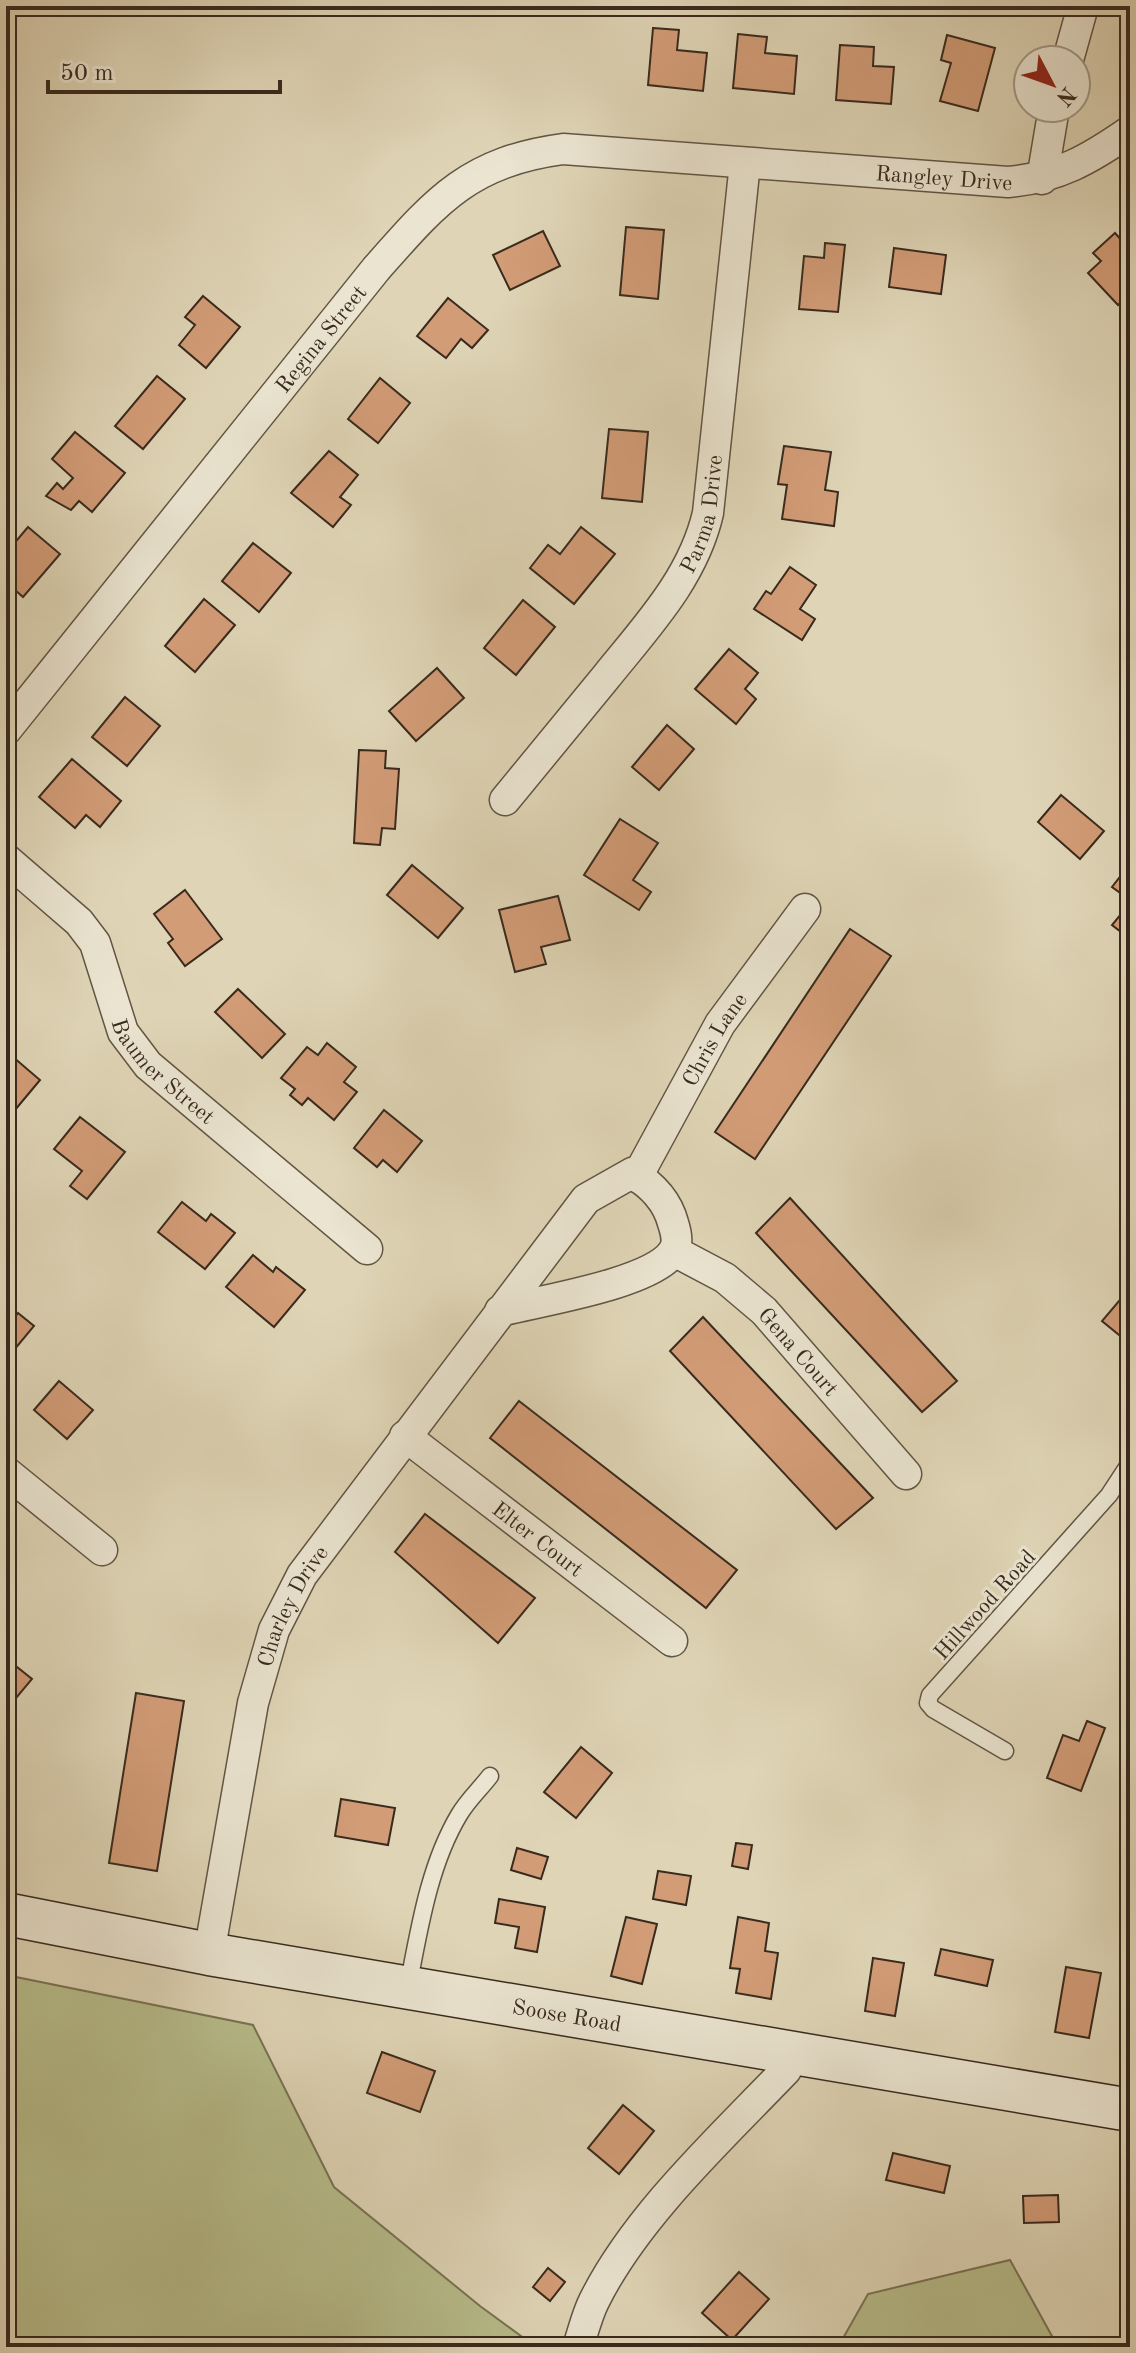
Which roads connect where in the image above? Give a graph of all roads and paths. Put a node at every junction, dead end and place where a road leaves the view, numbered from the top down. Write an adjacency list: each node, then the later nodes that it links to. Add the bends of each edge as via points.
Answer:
1 (1083, 6): 2 (street)
2 (1072, 44)
3 (1051, 124): 6 (street)
4 (1130, 131): 6 (street, Rangley Drive)
5 (745, 163): 6 (street, Rangley Drive, via 992,181); 7 (street, Regina Street, via 563,149 524,154 454,187 376,269); 8 (street, Parma Drive, via 702,541 655,616)
6 (1042, 179)
7 (6, 730)
8 (505, 800)
9 (6, 859): 12 (street, Baumer Street, via 79,922 95,943 123,1032 148,1065)
10 (805, 909): 11 (street, Chris Lane, via 720,1024)
11 (637, 1177): 13 (street, via 651,1184 670,1210 677,1236); 14 (street, Charley Drive, via 632,1173 586,1199)
12 (367, 1249)
13 (674, 1251): 14 (street, via 660,1264 609,1285); 18 (street, Gena Court, via 725,1278 764,1311)
14 (500, 1311): 15 (street, Charley Drive)
15 (405, 1436): 20 (street, Elter Court); 24 (street, Charley Drive, via 302,1575 274,1630 253,1703)
16 (1130, 1463): 21 (lane, Hillwood Road, via 1109,1495 930,1695 933,1709)
17 (6, 1472): 19 (street)
18 (906, 1474)
19 (102, 1550)
20 (672, 1641)
21 (1005, 1751)
22 (490, 1776): 25 (lane, via 459,1815 438,1864)
23 (6, 1914): 24 (street, Soose Road)
24 (209, 1954): 25 (street, Soose Road)
25 (407, 1988): 26 (street, Soose Road)
26 (793, 2053): 27 (street, Soose Road); 28 (street, via 786,2070 670,2191 593,2303)
27 (1130, 2110)
28 (578, 2347)

